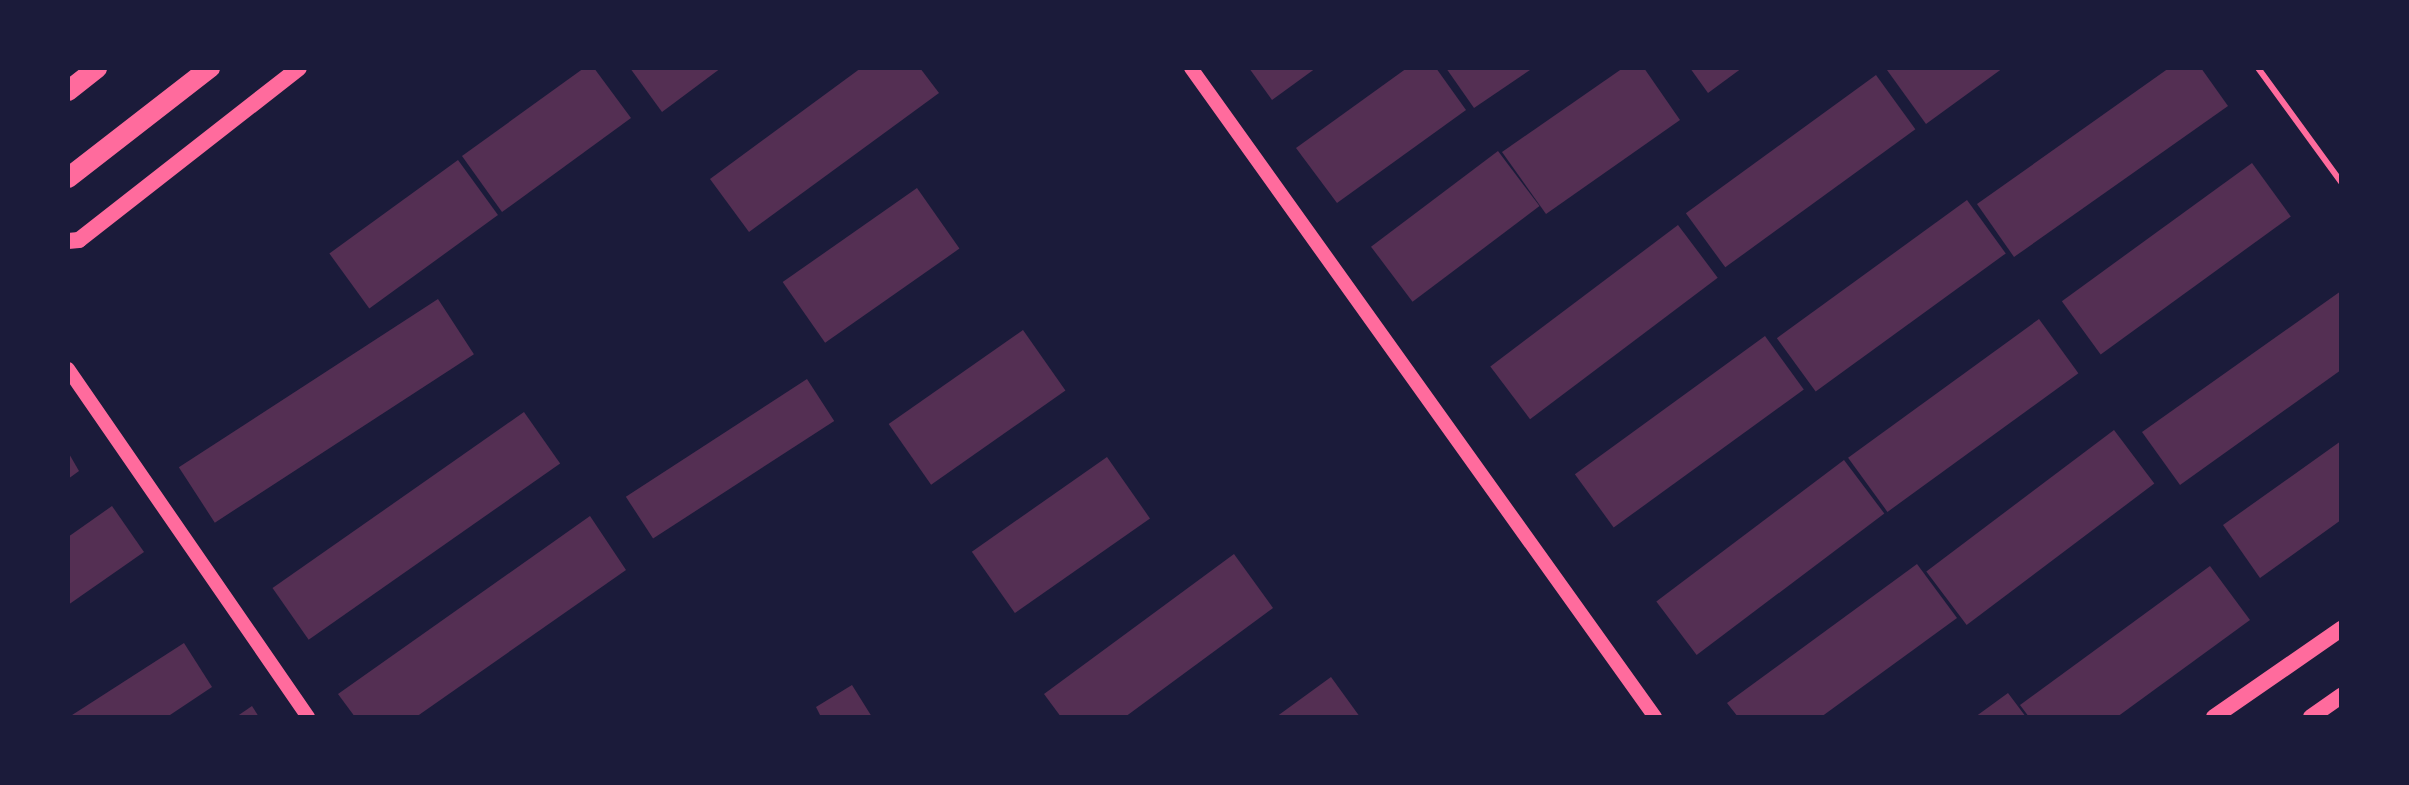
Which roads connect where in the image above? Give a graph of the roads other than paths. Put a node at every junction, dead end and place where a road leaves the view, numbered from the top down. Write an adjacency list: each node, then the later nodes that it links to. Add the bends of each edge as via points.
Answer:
1 (97, 68): 6 (main road)
2 (210, 68): 7 (main road)
3 (299, 68): 9 (main road, via 79,240)
4 (1191, 68): 14 (street)
5 (2258, 68): 8 (lane)
6 (68, 91)
7 (68, 178)
8 (2341, 182)
9 (68, 241)
10 (68, 369): 13 (street)
11 (2341, 629): 15 (main road)
12 (2341, 696): 16 (main road)
13 (308, 717)
14 (1655, 717)
15 (2214, 717)
16 (2311, 717)

